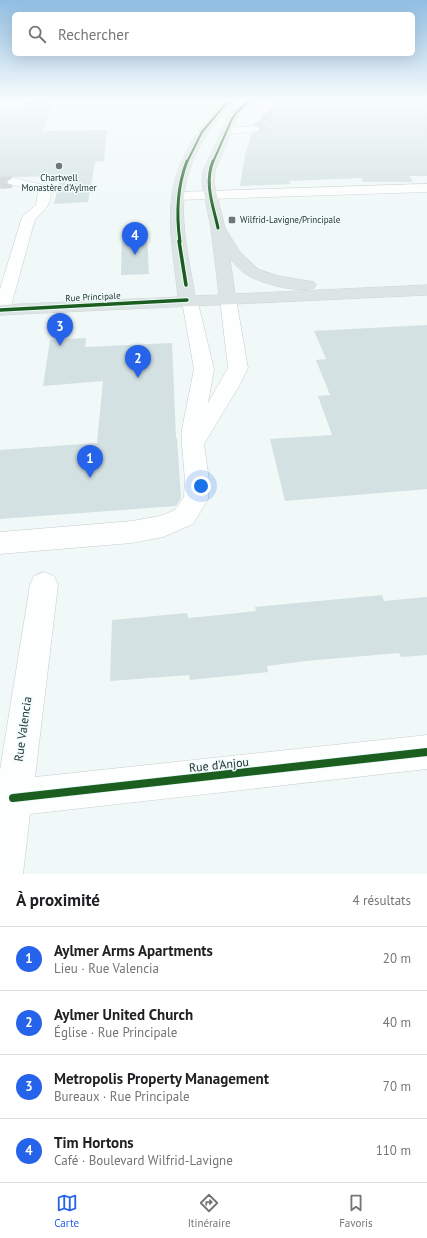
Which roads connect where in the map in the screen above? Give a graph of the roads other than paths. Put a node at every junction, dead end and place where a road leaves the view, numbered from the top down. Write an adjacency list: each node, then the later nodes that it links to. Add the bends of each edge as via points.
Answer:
1 (197, 141): 6 (main road, via 183,173)
2 (223, 141): 5 (main road, via 209,171)
3 (13, 182): 11 (street, via 44,189 45,198 42,208 29,217)
4 (427, 188): 5 (street)
5 (210, 195): 6 (street); 7 (main road)
6 (178, 196): 10 (main road)
7 (218, 228): 8 (main road, via 227,246 244,266 264,277 284,283); 9 (main road)
8 (424, 290): 9 (main road, Rue Principale)
9 (228, 299): 10 (main road, Rue Principale); 12 (street, via 238,368)
10 (187, 300): 11 (main road, Rue Principale); 12 (street, via 191,307 204,369 193,429)
11 (1, 310)
12 (193, 445): 13 (street, via 197,480 196,499 184,517 163,526 132,532)
13 (0, 543)
14 (44, 585): 16 (street, Rue Valencia)
15 (427, 752): 16 (street, Rue d'Anjou)
16 (13, 798): 17 (street, Rue Valencia)
17 (3, 874)

